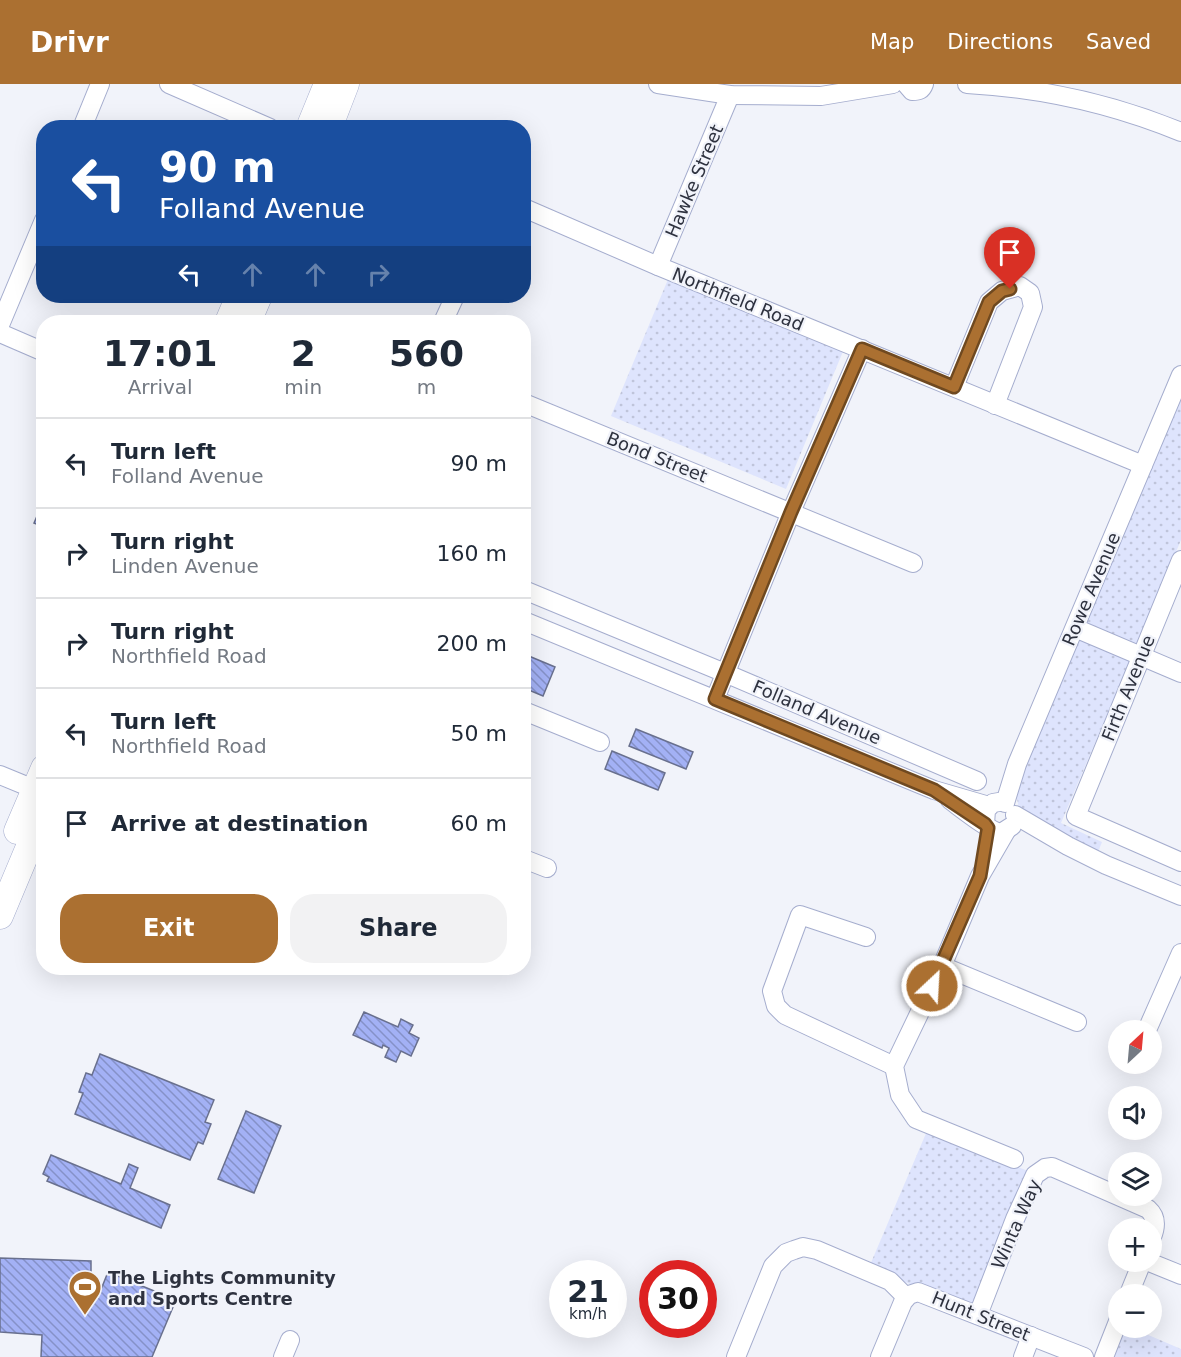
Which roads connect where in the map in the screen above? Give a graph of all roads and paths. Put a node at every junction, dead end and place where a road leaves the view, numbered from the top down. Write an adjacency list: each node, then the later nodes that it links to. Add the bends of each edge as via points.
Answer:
1 (100, 84): 12 (street)
2 (169, 84): 13 (street)
3 (327, 84): 14 (highway)
4 (346, 84): 15 (highway)
5 (658, 84): 11 (street)
6 (893, 84): 11 (street, via 821,96)
7 (906, 84): 8 (street, via 912,91 918,91)
8 (924, 84)
9 (967, 84): 10 (street)
10 (1085, 92): 16 (street)
11 (730, 95): 19 (street, Hawke Street)
12 (85, 120)
13 (252, 120)
14 (312, 120)
15 (331, 120)
16 (1181, 132)
17 (531, 211): 19 (street, Northfield Road)
18 (36, 239): 20 (street)
19 (658, 266): 23 (street, Northfield Road)
20 (0, 325)
21 (0, 333): 22 (street)
22 (36, 349)
23 (862, 349): 25 (street, Northfield Road); 29 (street)
24 (1181, 375): 28 (street, Rowe Avenue)
25 (954, 387): 26 (street, Northfield Road); 26 (street, via 989,302 1002,291 1020,286 1030,293 1033,307)
26 (995, 405): 28 (street, Northfield Road)
27 (531, 406): 29 (street, Bond Street)
28 (1143, 465): 34 (street, Rowe Avenue)
29 (791, 512): 31 (street, Bond Street); 36 (street)
30 (1181, 560): 35 (street, Firth Avenue)
31 (913, 563)
32 (531, 593): 36 (street, Folland Avenue)
33 (531, 624): 38 (street, Folland Avenue)
34 (1075, 627): 35 (street); 46 (street, Rowe Avenue, via 1017,764)
35 (1140, 656): 37 (street); 47 (street, Firth Avenue, via 1076,816)
36 (725, 673): 38 (street); 42 (street, Folland Avenue)
37 (1181, 673)
38 (715, 699): 46 (street, Folland Avenue)
39 (531, 714): 40 (street)
40 (600, 742)
41 (0, 775): 43 (street)
42 (977, 781)
43 (36, 788)
44 (36, 800): 52 (highway)
45 (36, 805): 54 (highway)
46 (999, 819): 50 (street, Folland Avenue); 57 (street, Rowe Avenue)
47 (1119, 836): 49 (street); 50 (street)
48 (531, 862): 51 (street)
49 (1181, 862)
50 (1106, 865): 53 (street, Folland Avenue)
51 (547, 868)
52 (0, 870)
53 (1181, 896)
54 (0, 915)
55 (866, 937): 60 (street, via 800,915 772,991 776,1006 785,1015)
56 (1181, 953): 58 (street)
57 (942, 966): 59 (street); 60 (street, Rowe Avenue)
58 (1151, 1020)
59 (1077, 1022)
60 (894, 1066): 61 (street, via 900,1095 916,1119)
61 (1014, 1159)
62 (1154, 1218): 66 (street, Winta Way, via 1148,1209 1052,1167 1045,1168 1035,1175)
63 (1162, 1267): 64 (street)
64 (1181, 1275)
65 (906, 1297): 66 (street, Hunt Street, via 923,1293); 71 (street, via 890,1281 816,1250 794,1250 773,1266); 72 (street, Hunt Street)
66 (978, 1315): 67 (street, Hunt Street)
67 (1031, 1336): 73 (street); 74 (street, Hunt Street)
68 (1112, 1338): 75 (street)
69 (290, 1340): 70 (street)
70 (283, 1357)
71 (736, 1357)
72 (880, 1357)
73 (1023, 1357)
74 (1084, 1357)
75 (1104, 1357)

